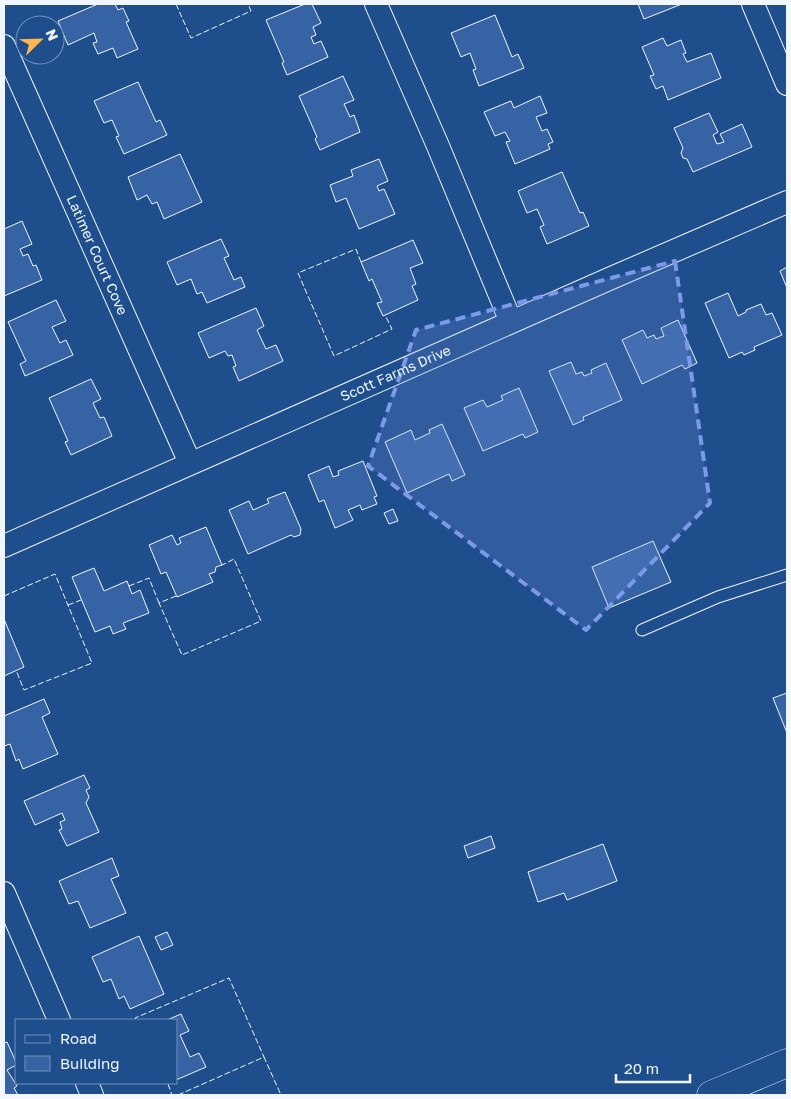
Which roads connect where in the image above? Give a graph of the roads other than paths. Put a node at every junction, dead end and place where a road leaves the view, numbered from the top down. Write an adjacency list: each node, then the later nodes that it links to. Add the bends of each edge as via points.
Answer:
1 (376, 4): 6 (street)
2 (753, 4): 4 (street)
3 (4, 46): 7 (street, Latimer Court Cove)
4 (787, 84)
5 (787, 202): 6 (street, Scott Farms Drive)
6 (510, 322): 7 (street, Scott Farms Drive)
7 (190, 463): 8 (street, Scott Farms Drive)
8 (4, 546)
9 (787, 575): 10 (lane, via 718,598)
10 (642, 630)
11 (4, 894): 12 (street)
12 (59, 1019)
13 (787, 1063): 14 (street)
14 (711, 1095)

